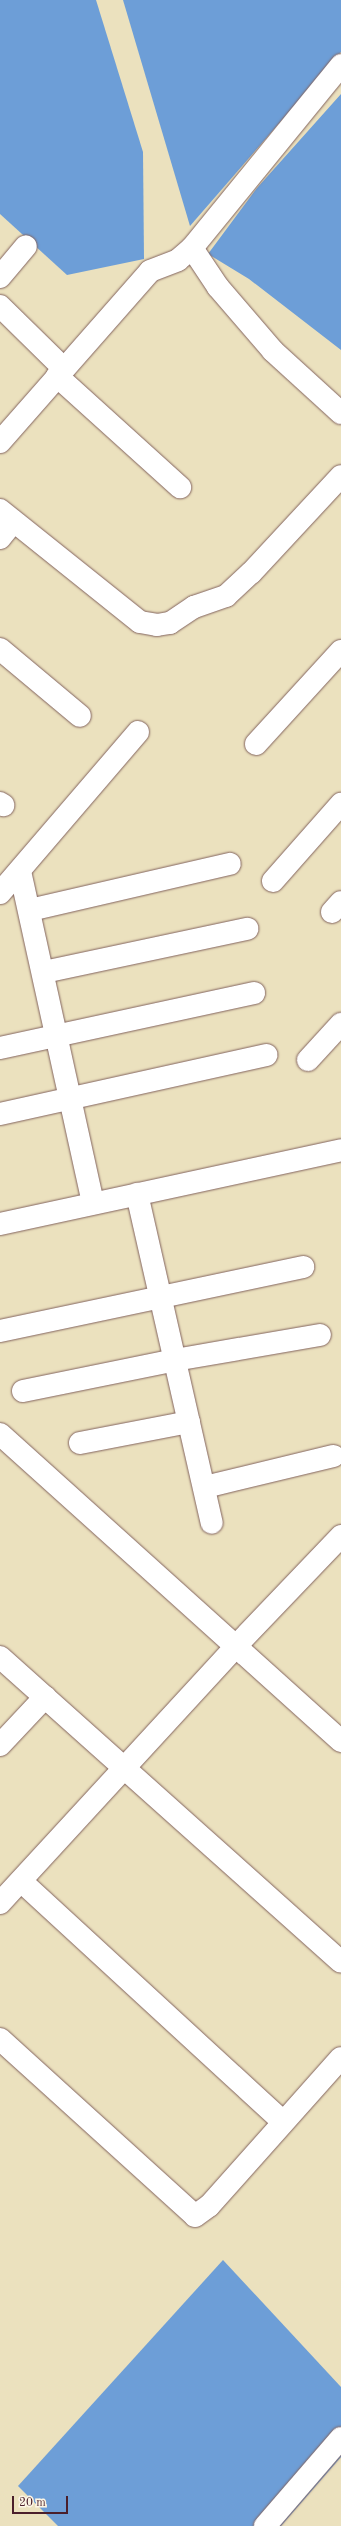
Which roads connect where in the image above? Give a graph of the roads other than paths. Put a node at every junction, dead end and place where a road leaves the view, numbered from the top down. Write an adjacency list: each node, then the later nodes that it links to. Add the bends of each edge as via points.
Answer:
1 (341, 65): 3 (street)
2 (26, 246): 4 (street)
3 (185, 254): 6 (street, via 150,271 136,290); 7 (street, via 218,287 268,346)
4 (0, 277)
5 (0, 306): 6 (street)
6 (60, 372): 8 (street); 10 (street)
7 (341, 413)
8 (0, 442)
9 (341, 476): 11 (street, via 251,573 226,596 194,607 170,623 157,625 140,622)
10 (180, 487)
11 (4, 523)
12 (0, 649): 14 (street)
13 (341, 651): 16 (street)
14 (80, 716)
15 (138, 732): 19 (street)
16 (256, 744)
17 (341, 804): 20 (street)
18 (230, 864): 22 (street)
19 (20, 870): 21 (street); 22 (street)
20 (273, 882)
21 (0, 893)
22 (30, 910): 24 (street)
23 (247, 929): 24 (street)
24 (44, 972): 27 (street)
25 (254, 993): 27 (street)
26 (341, 1024): 30 (street)
27 (56, 1036): 28 (street); 31 (street)
28 (0, 1048)
29 (267, 1056): 31 (street)
30 (308, 1060)
31 (70, 1097): 32 (street); 35 (street)
32 (0, 1114)
33 (331, 1152): 34 (street)
34 (136, 1194): 35 (street); 38 (street)
35 (93, 1203): 36 (street)
36 (0, 1224)
37 (303, 1267): 38 (street)
38 (161, 1298): 39 (street); 41 (street)
39 (0, 1331)
40 (320, 1335): 41 (street)
41 (175, 1360): 42 (street); 43 (street)
42 (24, 1391)
43 (190, 1422): 45 (street); 47 (street)
44 (0, 1434): 50 (street)
45 (80, 1443)
46 (333, 1456): 47 (street)
47 (205, 1488): 48 (street)
48 (212, 1523)
49 (341, 1536): 50 (street)
50 (236, 1646): 53 (street); 55 (street)
51 (0, 1657): 52 (street)
52 (45, 1697): 54 (street); 55 (street)
53 (341, 1741)
54 (0, 1745)
55 (124, 1767): 56 (street); 58 (street)
56 (20, 1881): 57 (street); 61 (street)
57 (0, 1903)
58 (339, 1957)
59 (4, 2051): 61 (street, via 194,2216 209,2206)
60 (341, 2058): 61 (street)
61 (283, 2122)
62 (341, 2438): 63 (street)
63 (265, 2526)

